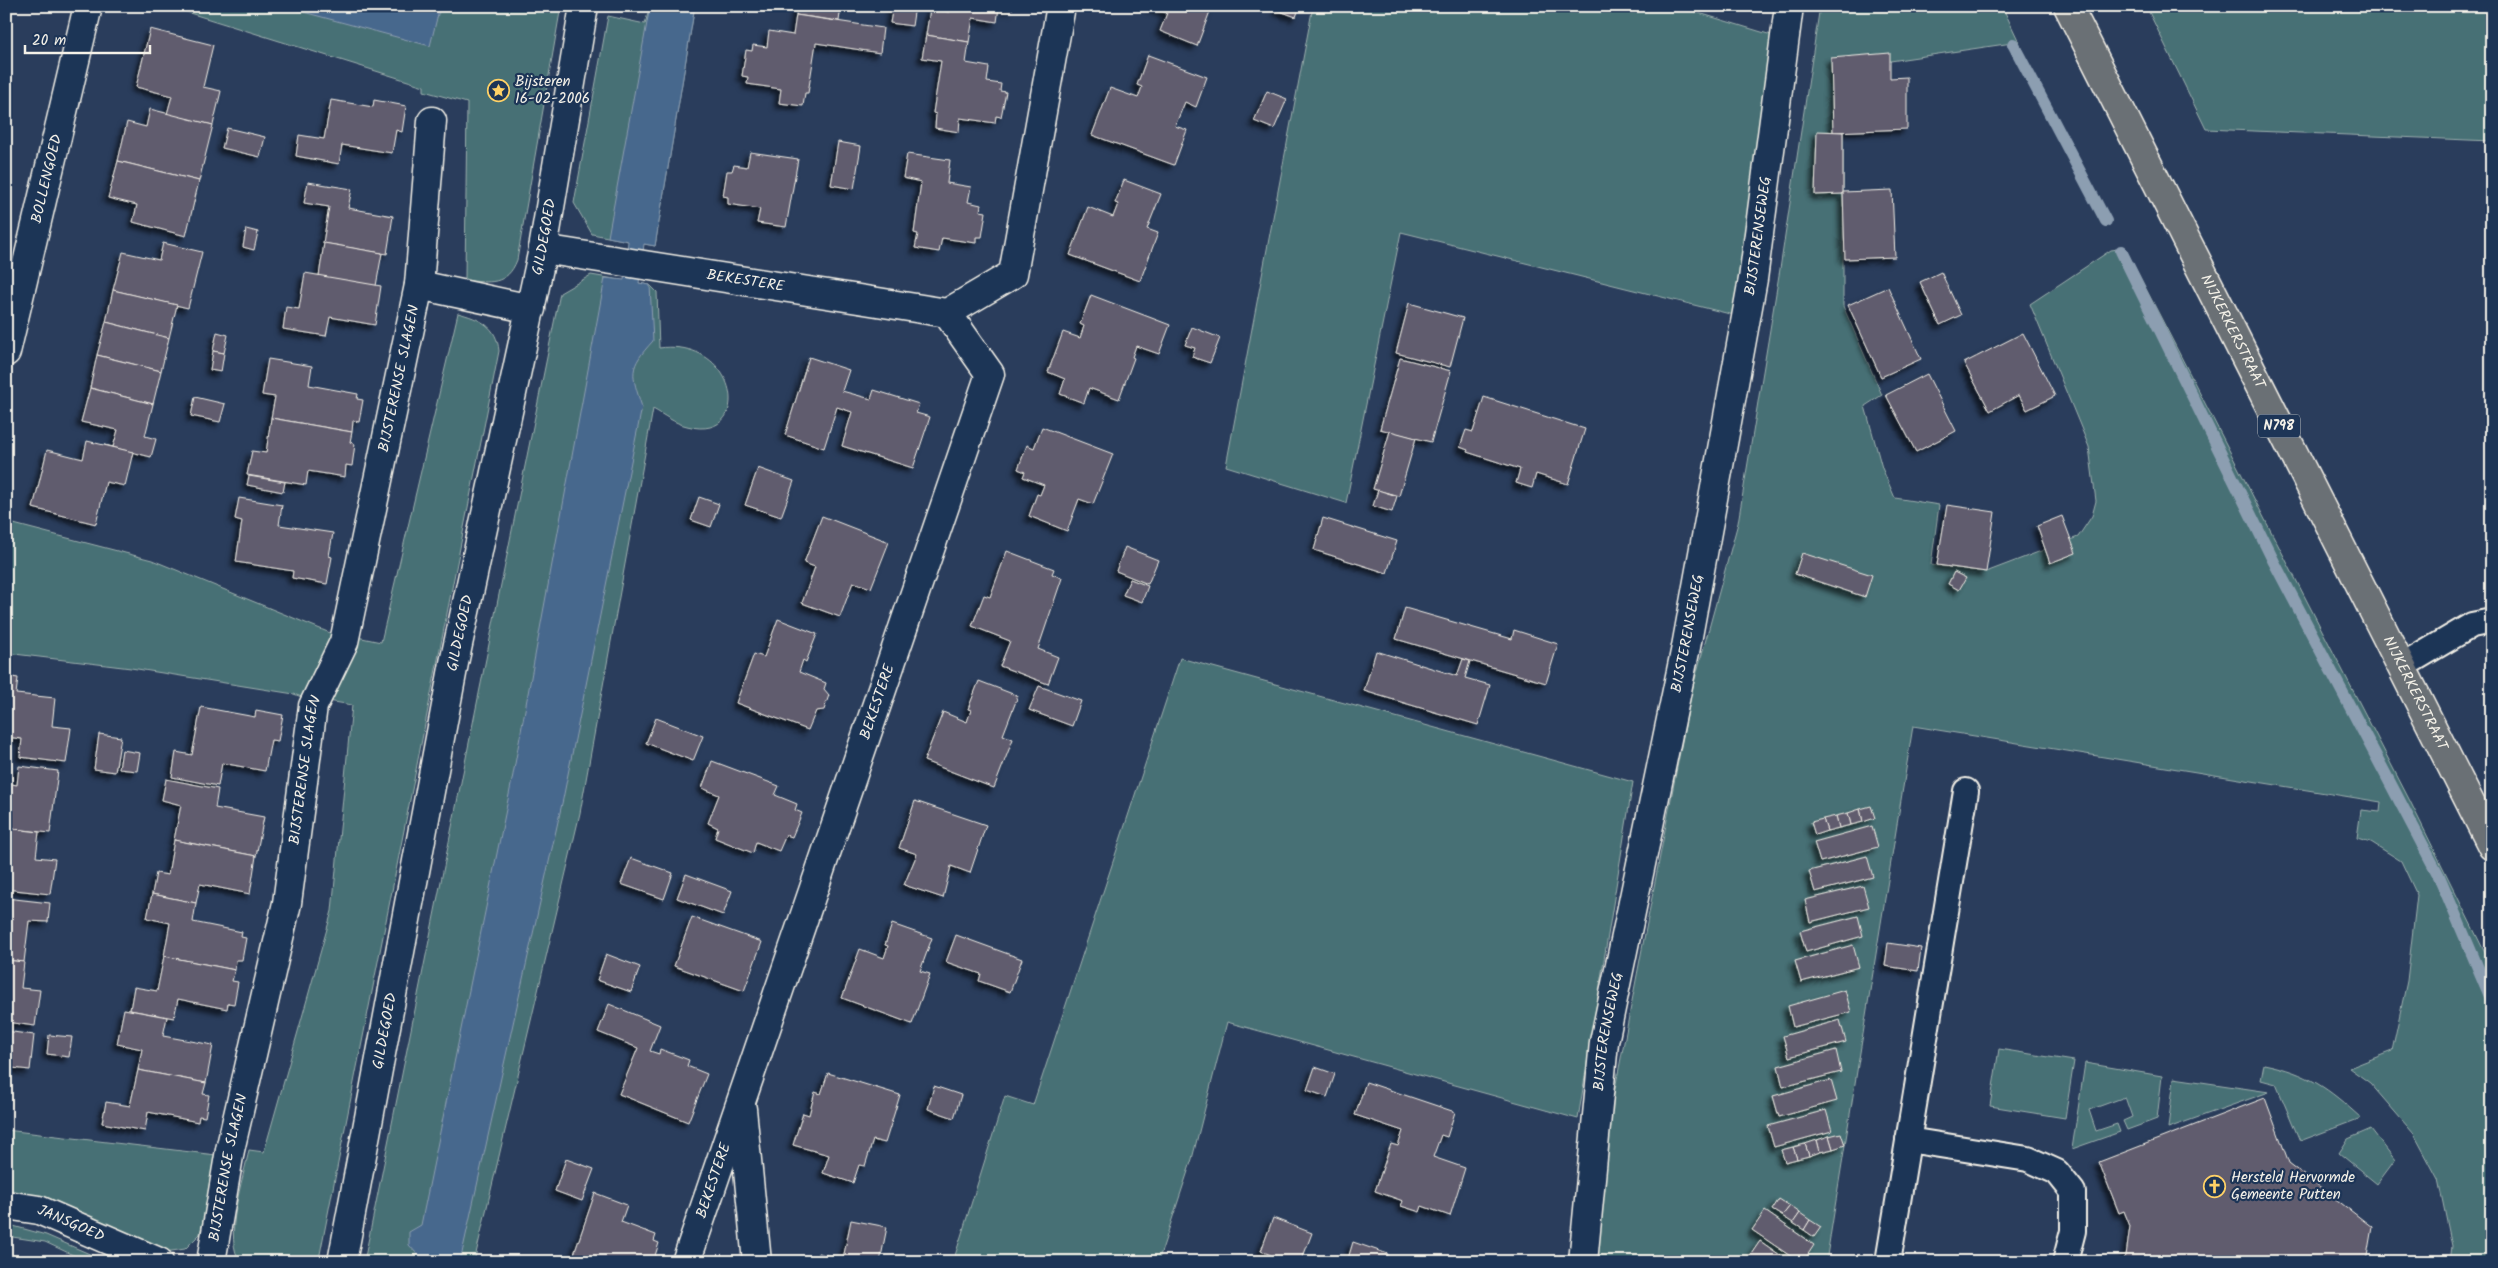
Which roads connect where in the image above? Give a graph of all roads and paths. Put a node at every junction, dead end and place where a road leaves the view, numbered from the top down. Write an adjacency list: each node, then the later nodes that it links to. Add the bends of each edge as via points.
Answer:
1 (88, 6): 11 (street, BOLLENGOED)
2 (584, 6): 7 (street, GILDEGOED)
3 (1060, 6): 10 (street, via 1013,274)
4 (1789, 6): 24 (street, BIJSTERENSEWEG, via 1753,279 1686,647 1604,1042)
5 (2068, 6): 13 (main road, NIJKERKERSTRAAT / N798)
6 (432, 121): 8 (street, BIJSTERENSE SLAGEN)
7 (544, 249): 9 (street, GILDEGOED); 10 (street, BEKESTERE)
8 (420, 285): 9 (street, BIJSTERENSE SLAGEN); 20 (street, BIJSTERENSE SLAGEN, via 344,642 313,706 287,903 230,1150)
9 (531, 309): 21 (street, GILDEGOED, via 454,663)
10 (947, 313): 16 (street, BEKESTERE, via 990,374)
11 (6, 352)
12 (2492, 621): 13 (lane, via 2472,625)
13 (2401, 667): 15 (main road, NIJKERKERSTRAAT / N798)
14 (1966, 791): 17 (lane)
15 (2492, 846)
16 (742, 1099): 22 (street, BEKESTERE); 23 (street, BEKESTERE)
17 (1908, 1140): 25 (lane); 26 (lane, via 2028,1159 2057,1172 2073,1192 2073,1231)
18 (6, 1205): 19 (street, JANSGOED, via 39,1210)
19 (159, 1262)
20 (211, 1262)
21 (342, 1262)
22 (686, 1262)
23 (757, 1262)
24 (1583, 1262)
25 (1888, 1262)
26 (2065, 1262)

